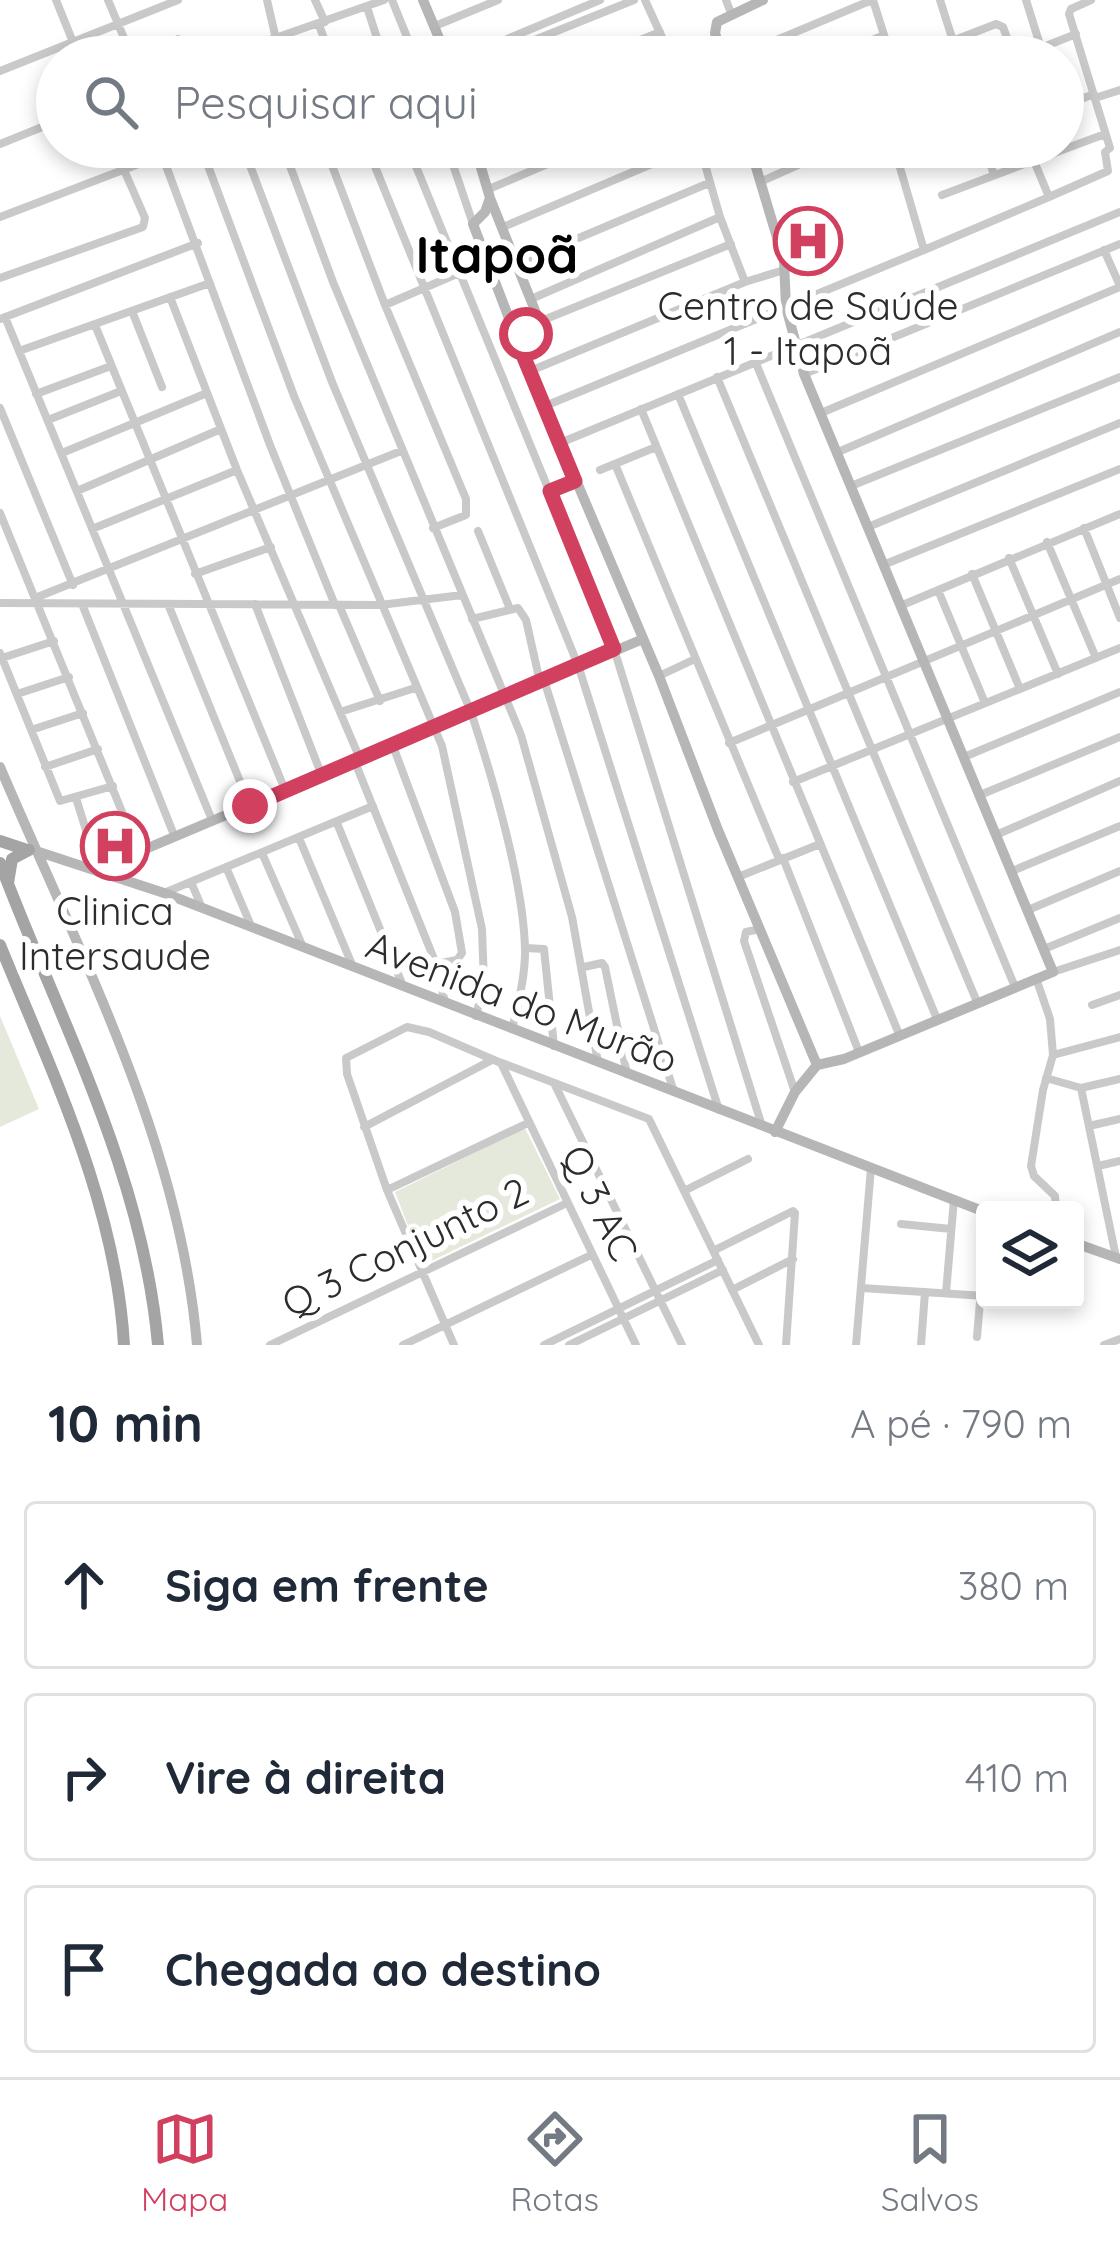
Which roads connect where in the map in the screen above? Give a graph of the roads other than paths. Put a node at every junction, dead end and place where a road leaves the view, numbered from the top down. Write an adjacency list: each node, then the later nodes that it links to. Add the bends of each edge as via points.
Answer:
1 (56, 0): 27 (street)
2 (108, 0): 21 (street)
3 (178, 0): 18 (street)
4 (267, 0): 30 (street)
5 (315, 0): 22 (street)
6 (388, 0): 19 (street); 34 (street)
7 (423, 0): 23 (street)
8 (498, 0): 23 (street)
9 (600, 0): 36 (street)
10 (634, 0): 37 (street)
11 (646, 0): 24 (street)
12 (726, 0): 20 (street)
13 (763, 0): 20 (street)
14 (873, 0): 26 (street); 41 (street)
15 (940, 0): 42 (street)
16 (1026, 0): 45 (street)
17 (1091, 0): 25 (street, via 1069,10)
18 (161, 3): 21 (street)
19 (361, 5): 22 (street); 33 (street)
20 (731, 14): 40 (street, via 715,26)
21 (118, 23): 28 (street); 29 (street)
22 (322, 24): 31 (street); 32 (street)
23 (435, 26): 35 (street)
24 (661, 32): 38 (street); 39 (street)
25 (1076, 34): 46 (street)
26 (884, 35)
27 (71, 36)
28 (87, 36)
29 (123, 36)
30 (278, 36)
31 (285, 36)
32 (325, 36)
33 (374, 36)
34 (405, 36)
35 (439, 36)
36 (514, 36)
37 (544, 36)
38 (651, 36)
39 (663, 36)
40 (717, 36)
41 (786, 36)
42 (951, 36)
43 (967, 36): 44 (street, via 999,24)
44 (1005, 36)
45 (1037, 36)
46 (1071, 36)
47 (36, 57): 49 (street)
48 (1084, 60): 51 (street)
49 (0, 71)
50 (1120, 90): 51 (street)
51 (1095, 96): 52 (street); 54 (street)
52 (1084, 99)
53 (36, 129): 56 (street)
54 (1105, 134): 55 (street); 57 (street)
55 (1084, 142)
56 (0, 144)
57 (1115, 146): 82 (street, via 1105,152 1106,173)
58 (168, 168): 89 (street)
59 (209, 168): 145 (street)
60 (250, 168): 140 (street)
61 (292, 168): 136 (street)
62 (333, 168): 104 (street)
63 (375, 168): 101 (street)
64 (416, 168): 96 (street)
65 (454, 168): 87 (street)
66 (483, 168): 80 (street)
67 (543, 168): 80 (street)
68 (645, 168): 88 (street)
69 (704, 168): 79 (street)
70 (756, 168): 78 (street)
71 (791, 168): 78 (street)
72 (900, 168): 92 (street)
73 (992, 168): 77 (street)
74 (1014, 168): 77 (street)
75 (1037, 168): 82 (street)
76 (122, 169): 85 (street); 97 (street, via 143,226)
77 (994, 175): 81 (street)
78 (760, 182): 95 (street)
79 (709, 183): 86 (street); 94 (street)
80 (489, 194): 83 (street)
81 (942, 195)
82 (1049, 197): 92 (street)
83 (491, 212): 87 (street); 88 (street)
84 (1120, 212): 112 (street)
85 (0, 217)
86 (720, 218): 90 (street); 103 (street)
87 (473, 224): 110 (street)
88 (503, 227): 94 (street)
89 (198, 243): 99 (street); 107 (street)
90 (731, 244): 98 (street); 109 (street)
91 (1120, 244): 93 (street)
92 (925, 250): 105 (street)
93 (1104, 250): 100 (street); 118 (street)
94 (517, 264): 103 (street)
95 (786, 270): 98 (street); 105 (street)
96 (459, 273): 101 (street); 149 (street)
97 (0, 278)
98 (745, 282): 117 (street)
99 (211, 283): 102 (street); 150 (street)
100 (1120, 287): 129 (street)
101 (422, 289): 104 (street); 200 (street)
102 (170, 297): 106 (street); 123 (street)
103 (531, 299): 109 (street)
104 (385, 305): 156 (street, via 467,506 466,515)
105 (786, 307): 112 (street); 126 (street)
106 (132, 311): 108 (street); 121 (street)
107 (3, 318): 113 (street)
108 (94, 326): 113 (street); 116 (street)
109 (534, 328): 110 (street); 114 (street)
110 (513, 329): 114 (street)
111 (1120, 332): 137 (street)
112 (795, 346): 115 (street); 118 (street)
113 (19, 352): 124 (street)
114 (523, 355): 117 (street)
115 (755, 362): 119 (street); 204 (street)
116 (111, 366): 122 (street); 124 (street)
117 (530, 371): 126 (street)
118 (804, 374): 129 (street)
119 (717, 377): 125 (street); 208 (street)
120 (1120, 377): 147 (street)
121 (162, 387)
122 (121, 391): 130 (street); 132 (street)
123 (207, 393): 132 (street); 133 (street)
124 (36, 394): 130 (street)
125 (678, 394): 128 (street); 214 (street)
126 (544, 406): 134 (street)
127 (0, 408): 170 (street)
128 (641, 409): 134 (street); 135 (street)
129 (821, 413): 137 (street)
130 (48, 420): 138 (street)
131 (1120, 423): 155 (street)
132 (134, 424): 138 (street); 139 (street)
133 (220, 429): 139 (street); 143 (street)
134 (560, 442): 146 (street)
135 (656, 447): 141 (street); 219 (street)
136 (401, 451): 140 (street); 156 (street)
137 (838, 452): 147 (street)
138 (62, 453): 148 (street)
139 (149, 461): 148 (street); 151 (street)
140 (366, 464): 145 (street); 174 (street)
141 (615, 464): 144 (street); 198 (street)
142 (1120, 469): 164 (street)
143 (237, 470): 151 (street); 152 (street)
144 (600, 470)
145 (328, 480): 150 (street); 184 (street)
146 (575, 481): 149 (street); 191 (street)
147 (851, 486): 155 (street)
148 (77, 491): 158 (street)
149 (550, 491): 195 (street)
150 (291, 496): 152 (street); 183 (street)
151 (166, 500): 158 (street); 160 (street)
152 (255, 511): 160 (street); 162 (street)
153 (0, 513): 173 (street)
154 (1120, 514): 157 (street)
155 (868, 527): 164 (street)
156 (434, 528): 172 (street)
157 (1084, 528): 161 (street); 169 (street)
158 (92, 529): 165 (street)
159 (478, 531): 186 (street)
160 (182, 539): 165 (street); 166 (street)
161 (1047, 542): 163 (street); 175 (street)
162 (271, 547): 166 (street); 182 (street)
163 (1010, 558): 167 (street); 187 (street)
164 (883, 566): 185 (street)
165 (109, 569): 170 (street); 179 (street)
166 (195, 574): 177 (street)
167 (972, 574): 171 (street); 190 (street)
168 (1120, 579): 169 (street)
169 (1107, 584): 175 (street); 188 (street)
170 (73, 585): 173 (street)
171 (938, 590): 185 (street); 193 (street)
172 (462, 595): 174 (street); 189 (street)
173 (36, 600): 176 (street); 178 (street); 192 (street)
174 (421, 600): 184 (street); 216 (street)
175 (1070, 600): 187 (street); 197 (street)
176 (0, 603)
177 (207, 603): 180 (street); 181 (street); 237 (street)
178 (82, 604): 179 (street); 246 (street)
179 (123, 604): 180 (street); 242 (street)
180 (168, 604): 240 (street)
181 (255, 604): 182 (street); 233 (street)
182 (293, 604): 183 (street); 215 (street)
183 (337, 604): 184 (street); 212 (street)
184 (380, 604): 206 (street)
185 (900, 606): 199 (street)
186 (510, 609): 189 (street); 205 (street, via 523,612)
187 (1034, 615): 190 (street); 201 (street)
188 (1120, 618)
189 (472, 620): 211 (street)
190 (996, 631): 193 (street); 207 (street)
191 (643, 639): 195 (street); 203 (street)
192 (54, 640): 196 (street); 202 (street)
193 (959, 645): 199 (street); 213 (street)
194 (1120, 648): 197 (street)
195 (614, 649): 200 (street); 307 (street)
196 (1, 656): 210 (street)
197 (1096, 658): 201 (street)
198 (694, 659): 203 (street); 224 (street)
199 (924, 661): 204 (street); 218 (street)
200 (578, 665): 205 (street); 302 (street)
201 (1058, 674): 207 (street)
202 (69, 676): 210 (street); 217 (street)
203 (659, 676): 259 (street)
204 (886, 676): 208 (street); 222 (street)
205 (542, 681): 211 (street); 301 (street)
206 (415, 688): 212 (street); 220 (street)
207 (1020, 689): 213 (street)
208 (847, 692): 214 (street); 227 (street)
209 (1120, 692): 228 (street)
210 (17, 694): 221 (street)
211 (506, 697): 216 (street); 274 (street)
212 (380, 700): 215 (street)
213 (985, 704): 218 (street)
214 (807, 710): 219 (street); 230 (street)
215 (340, 712): 229 (street)
216 (471, 712): 220 (street); 270 (street)
217 (83, 713): 221 (street); 226 (street)
218 (948, 719): 222 (street); 228 (street)
219 (769, 726): 224 (street); 235 (street)
220 (433, 728): 225 (street); 284 (street, via 482,929)
221 (31, 730): 232 (street)
222 (909, 734): 227 (street); 278 (street)
223 (1120, 736): 238 (street)
224 (729, 743): 253 (street)
225 (393, 746): 229 (street); 273 (street, via 455,912 460,958)
226 (98, 749): 232 (street); 236 (street)
227 (870, 749): 230 (street); 281 (street)
228 (964, 757): 238 (street)
229 (358, 761): 233 (street); 241 (street)
230 (831, 766): 235 (street); 285 (street)
231 (0, 767): 250 (street)
232 (45, 767): 239 (street, via 57,796)
233 (322, 777): 237 (street)
234 (1120, 781): 245 (street)
235 (793, 782): 249 (street)
236 (112, 785): 239 (street); 251 (street)
237 (286, 791): 240 (street)
238 (980, 795): 245 (street)
239 (72, 800): 256 (street)
240 (250, 806): 242 (street)
241 (373, 806): 243 (street); 273 (street)
242 (212, 820): 246 (street)
243 (337, 823): 247 (street); 279 (street)
244 (1120, 826): 257 (street)
245 (996, 835): 257 (street)
246 (174, 836): 251 (street)
247 (299, 838): 252 (street); 275 (street)
248 (0, 841): 250 (main road)
249 (820, 844): 253 (street); 287 (street)
250 (33, 850): 256 (street, Avenida do Murão); 261 (main road, via 12,859); 345 (street, via 157,1149 186,1261)
251 (138, 851): 256 (street)
252 (262, 853): 255 (street); 269 (street)
253 (781, 859): 259 (street); 290 (street)
254 (0, 863): 261 (main road)
255 (226, 866): 260 (street); 267 (street)
256 (98, 869): 262 (street, Avenida do Murão)
257 (1012, 871): 264 (street)
258 (1120, 871): 264 (street)
259 (738, 877): 266 (street)
260 (191, 882): 262 (street); 263 (street)
261 (8, 884): 308 (main road)
262 (164, 893): 263 (street, Avenida do Murão)
263 (202, 908): 267 (street, Avenida do Murão)
264 (1028, 910): 271 (street)
265 (1120, 918): 271 (street)
266 (761, 928): 294 (street); 300 (street, via 744,941)
267 (252, 929): 269 (street, Avenida do Murão)
268 (0, 946): 309 (main road)
269 (304, 948): 275 (street, Avenida do Murão)
270 (525, 949): 286 (street); 289 (street, via 544,949)
271 (1044, 950): 276 (street)
272 (1120, 950): 276 (street)
273 (436, 964): 282 (street)
274 (584, 967): 293 (street); 295 (street, via 605,967)
275 (354, 968): 279 (street, Avenida do Murão)
276 (1053, 972): 277 (street)
277 (1036, 978): 278 (street); 291 (street)
278 (1015, 987): 281 (street)
279 (404, 988): 282 (street, Avenida do Murão)
280 (1120, 995): 283 (street)
281 (977, 1002): 285 (street)
282 (445, 1004): 284 (street, Avenida do Murão)
283 (1093, 1005)
284 (476, 1016): 286 (street, Avenida do Murão)
285 (937, 1019): 287 (street)
286 (512, 1030): 289 (street, Avenida do Murão)
287 (899, 1034): 290 (street)
288 (1120, 1037): 291 (street)
289 (554, 1047): 293 (street, Avenida do Murão)
290 (859, 1052): 294 (street)
291 (1053, 1055): 296 (street)
292 (497, 1061): 298 (street); 304 (street, Q 3 AC); 306 (street); 306 (street, via 406,1027 346,1058)
293 (598, 1064): 295 (street, Avenida do Murão)
294 (817, 1065): 300 (street)
295 (627, 1076): 301 (street, Avenida do Murão)
296 (1046, 1078): 299 (street); 319 (street, via 1031,1166)
297 (1120, 1079): 299 (street)
298 (554, 1084): 316 (street, via 649,1119); 336 (street)
299 (1081, 1088): 305 (street)
300 (795, 1092): 307 (street)
301 (674, 1094): 302 (street, Avenida do Murão)
302 (719, 1111): 307 (street, Avenida do Murão)
303 (1120, 1119): 305 (street)
304 (528, 1123): 315 (street, Q 3 AC); 320 (street, Q 3 AC)
305 (1089, 1126): 312 (street)
306 (364, 1127): 315 (street)
307 (769, 1130): 313 (street, Avenida do Murão)
308 (113, 1145): 309 (main road, via 104,1157); 314 (main road)
309 (82, 1150): 317 (main road)
310 (748, 1159): 316 (street)
311 (1120, 1160): 312 (street)
312 (1098, 1166): 323 (street)
313 (871, 1168): 318 (street, Avenida do Murão); 332 (street)
314 (125, 1181): 317 (main road, via 104,1175); 344 (main road)
315 (387, 1190): 331 (street)
316 (684, 1191): 330 (street)
317 (96, 1193): 343 (main road)
318 (954, 1198): 321 (street, Avenida do Murão); 325 (street)
319 (1055, 1201)
320 (567, 1203): 327 (street, Q 3 AC); 331 (street, Q 3 Conjunto 2)
321 (976, 1208)
322 (1120, 1208): 323 (street)
323 (1106, 1212): 328 (street)
324 (901, 1224): 325 (street)
325 (950, 1229): 335 (street)
326 (1084, 1246): 328 (street)
327 (591, 1255): 339 (street, Q 3 AC); 340 (street)
328 (1118, 1258)
329 (793, 1259): 330 (street, via 793,1211); 333 (street); 354 (street)
330 (718, 1260): 333 (street); 336 (street)
331 (420, 1272): 340 (street); 346 (street, Q 3 Conjunto 2)
332 (862, 1288): 334 (street); 355 (street)
333 (732, 1290): 353 (street)
334 (925, 1292): 335 (street); 356 (street)
335 (946, 1293): 337 (street)
336 (658, 1296): 339 (street); 352 (street)
337 (976, 1296)
338 (980, 1309): 341 (street)
339 (620, 1314): 349 (street); 350 (street); 351 (street, Q 3 AC)
340 (444, 1325): 347 (street); 348 (street)
341 (977, 1337)
342 (1120, 1339): 357 (street)
343 (124, 1345)
344 (158, 1345)
345 (197, 1345)
346 (270, 1345)
347 (403, 1345)
348 (454, 1345)
349 (544, 1345)
350 (569, 1345)
351 (636, 1345)
352 (682, 1345)
353 (759, 1345)
354 (786, 1345)
355 (856, 1345)
356 (921, 1345)
357 (1104, 1345)

